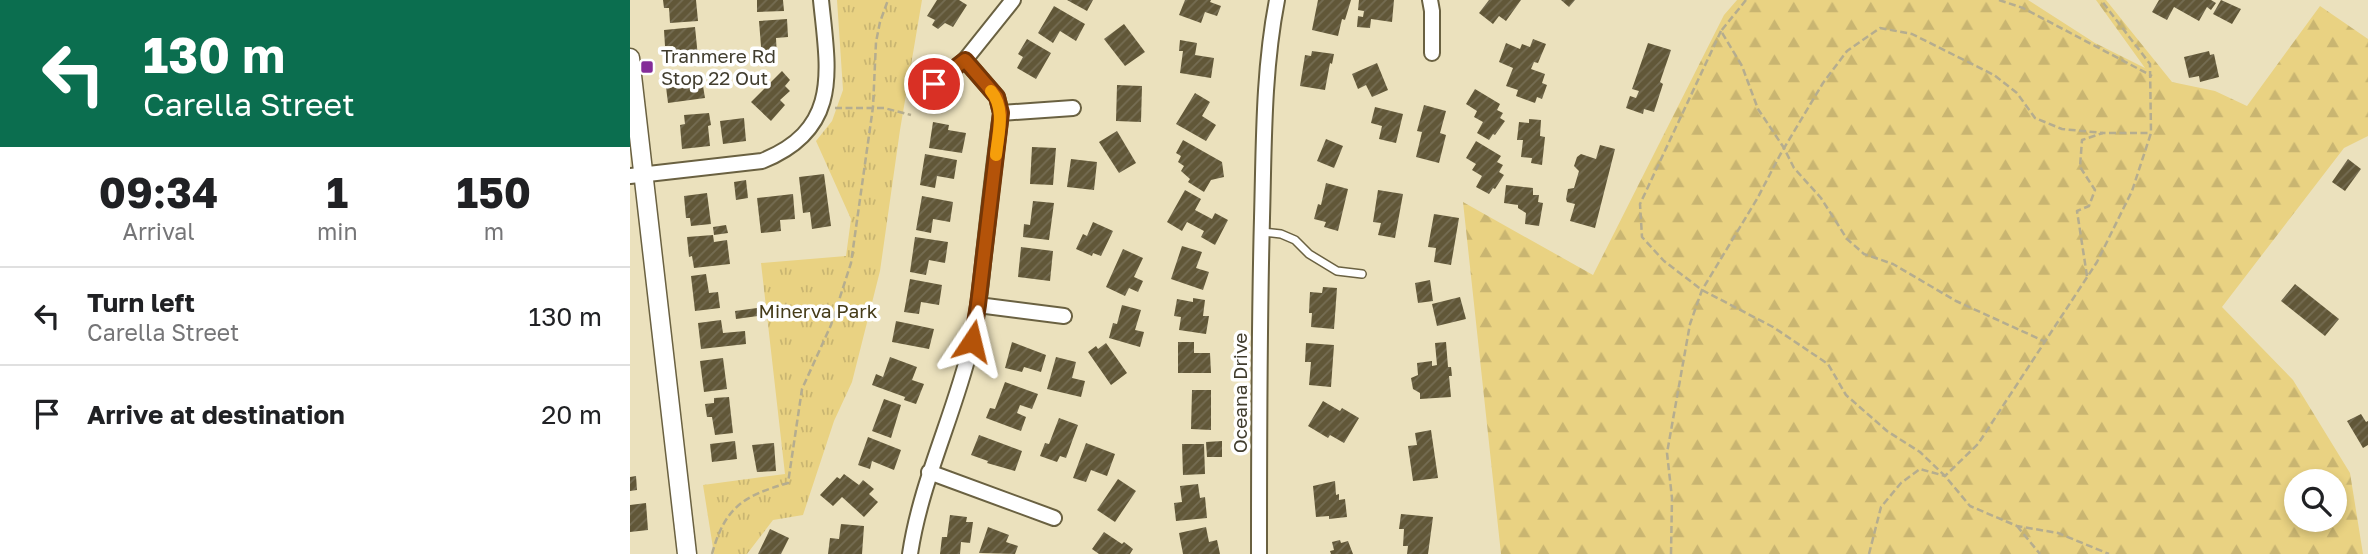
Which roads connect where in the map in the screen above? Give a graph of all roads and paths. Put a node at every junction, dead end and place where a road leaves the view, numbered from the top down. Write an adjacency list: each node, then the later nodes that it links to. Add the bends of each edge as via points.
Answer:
1 (821, 0): 23 (street, via 828,78 820,111 802,137 762,161)
2 (888, 0): 15 (path, via 876,42)
3 (1013, 0): 12 (street)
4 (1277, 0): 24 (street, Oceana Drive, via 1264,115)
5 (1430, 0): 10 (street)
6 (1746, 0): 9 (path)
7 (1999, 0): 13 (path, via 2023,8)
8 (2101, 0): 13 (path, via 2150,64)
9 (1721, 31): 22 (path, via 1742,66 1758,109); 27 (path, via 1640,204 1642,237)
10 (1432, 53)
11 (630, 58): 23 (street)
12 (965, 60): 14 (street); 18 (street, via 997,97)
13 (2152, 76): 21 (path)
14 (919, 96)
15 (873, 107): 16 (path); 19 (path); 36 (path, via 850,263 831,325 802,389 788,483 742,500)
16 (832, 108)
17 (1073, 108): 18 (street)
18 (1001, 113): 28 (street)
19 (911, 115)
20 (2104, 133): 21 (path); 22 (path, via 2062,129 2035,118 2017,93 1994,75 1912,34 1880,28 1847,51); 26 (path, via 2082,140 2080,167 2095,190 2089,206 2077,211)
21 (2151, 133): 26 (path, via 2132,191)
22 (1784, 148): 27 (path); 30 (path, via 1847,239 1864,254 1893,264 1956,301)
23 (637, 175): 35 (street)
24 (1261, 232): 25 (lane, via 1295,240 1337,271); 38 (street, Oceana Drive)
25 (1362, 274)
26 (2087, 277): 30 (path)
27 (1702, 290): 32 (path, via 1773,327 1828,364 1846,395); 39 (path, via 1690,324 1667,453)
28 (978, 305): 29 (street); 31 (street, via 964,371)
29 (1064, 316)
30 (2046, 342): 32 (path, via 1978,444)
31 (929, 472): 33 (street); 37 (street)
32 (1945, 476): 34 (path, via 1970,506); 40 (path, via 1920,469 1901,483 1881,507)
33 (1054, 518)
34 (2017, 526): 41 (path); 42 (path, via 2058,533)
35 (687, 554)
36 (712, 554)
37 (910, 554)
38 (1259, 554)
39 (1671, 554)
40 (1869, 554)
41 (2040, 554)
42 (2109, 554)

